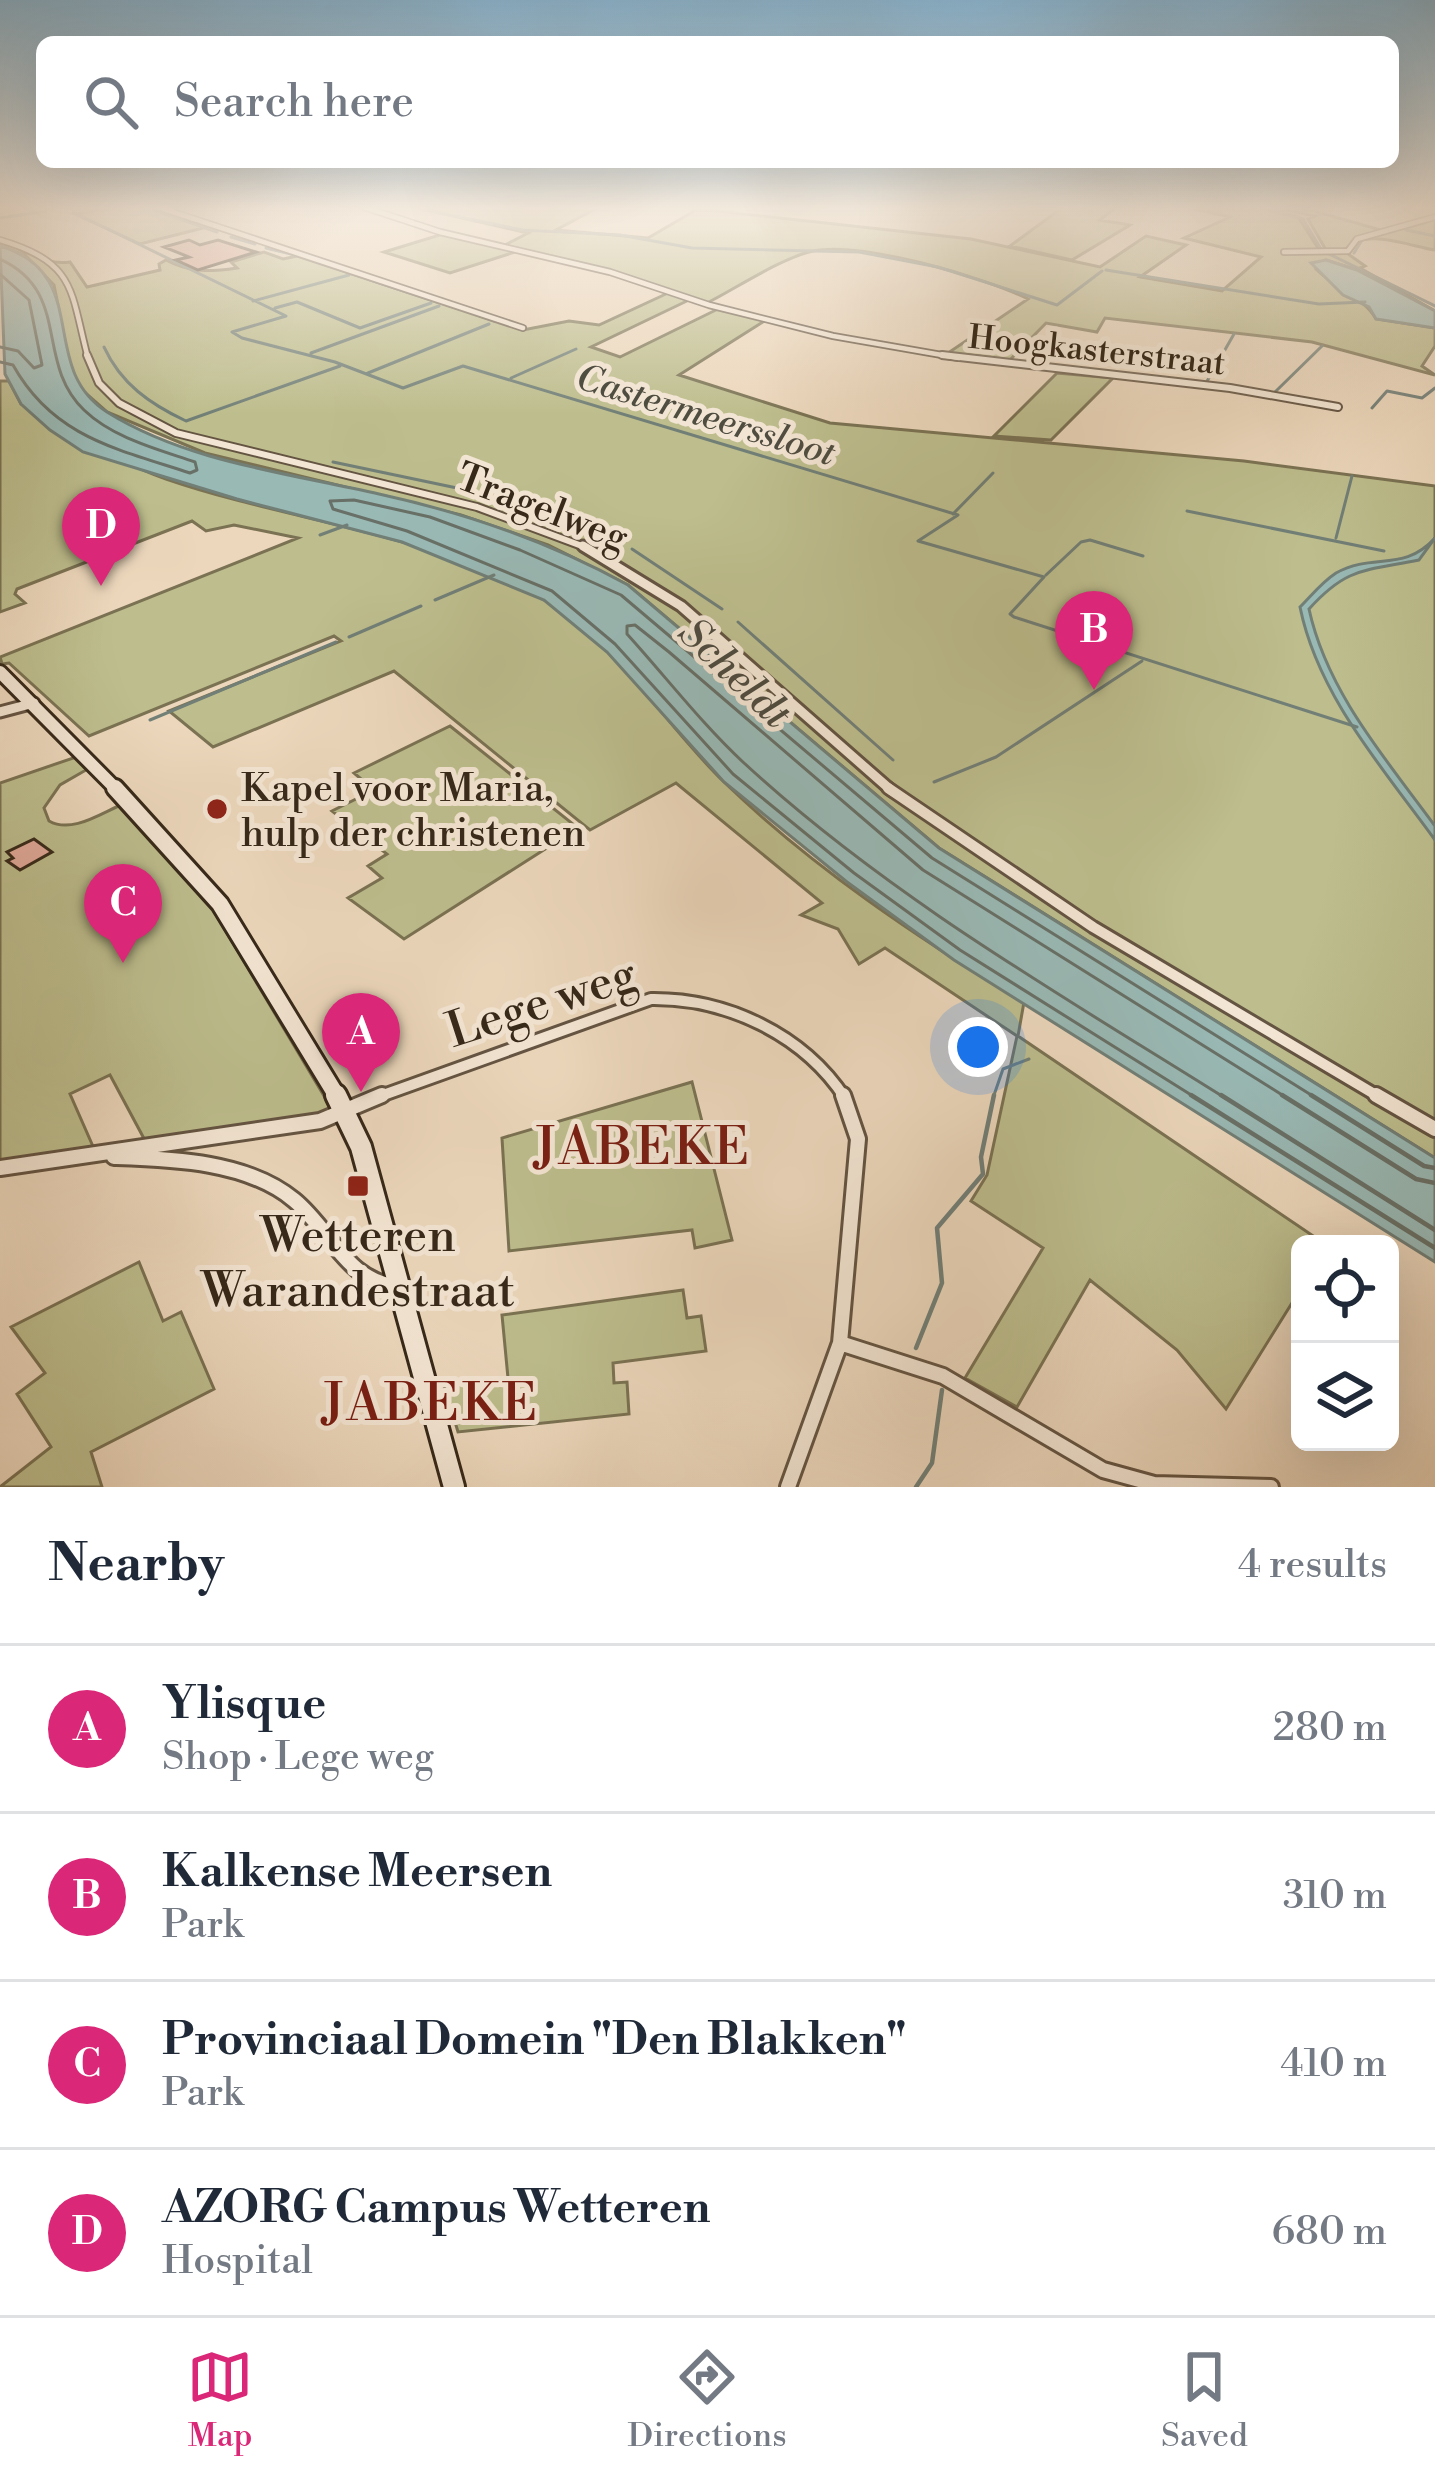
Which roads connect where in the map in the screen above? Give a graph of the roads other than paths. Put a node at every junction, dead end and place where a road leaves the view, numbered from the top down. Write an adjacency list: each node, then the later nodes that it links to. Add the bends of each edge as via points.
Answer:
1 (64, 276): 10 (street, Tragelweg, via 93,374 149,422 474,507 584,545 685,608 892,790 1002,869)
2 (367, 276): 4 (street)
3 (623, 276): 5 (street, Hoogkasterstraat, via 833,336)
4 (523, 328)
5 (1338, 406)
6 (0, 672): 7 (main road)
7 (34, 703): 8 (street); 9 (main road, via 220,904)
8 (0, 712)
9 (345, 1109): 11 (street, Lege weg, via 320,1121); 13 (main road); 14 (street, Lege weg, via 652,999 735,1010 817,1065 850,1107 857,1139)
10 (1435, 1129)
11 (79, 1156): 12 (street); 13 (street, via 150,1157 282,1190 362,1279)
12 (0, 1168)
13 (401, 1287): 15 (main road)
14 (840, 1343): 16 (street, Lege weg); 17 (street, via 943,1376 1103,1470 1154,1484)
15 (454, 1487)
16 (788, 1487)
17 (1271, 1487)

